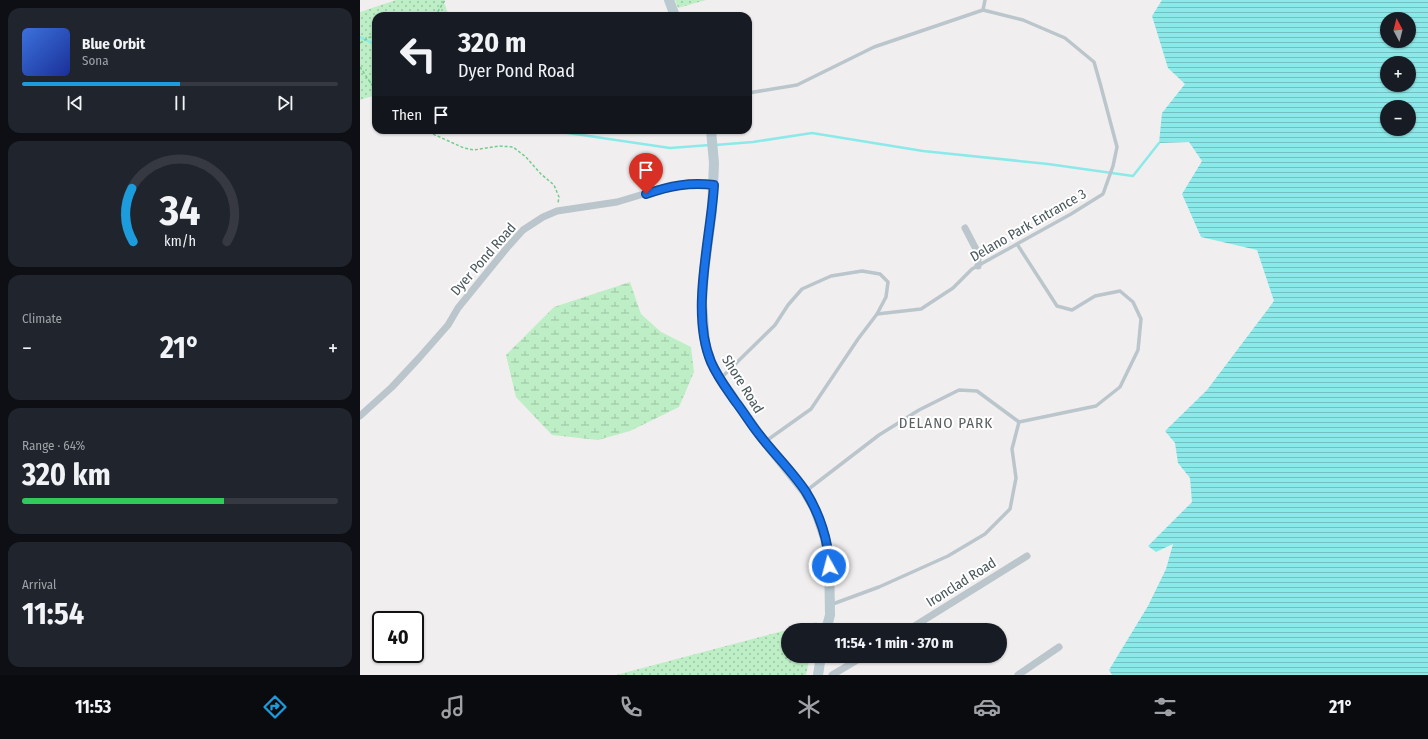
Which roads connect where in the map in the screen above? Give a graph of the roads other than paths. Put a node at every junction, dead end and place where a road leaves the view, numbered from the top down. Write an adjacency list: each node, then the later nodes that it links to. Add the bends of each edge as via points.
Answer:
1 (669, 0): 4 (street)
2 (985, 0): 3 (lane)
3 (983, 10): 5 (lane, via 874,47 797,85); 9 (lane, Delano Park Entrance 3, via 1023,20 1065,38 1094,62 1117,146 1103,194)
4 (674, 12)
5 (752, 92)
6 (711, 134): 7 (street, Shore Road)
7 (714, 185): 12 (street, Shore Road, via 702,302 705,342); 13 (street, Dyer Pond Road, via 698,183 667,187 617,202 557,211 523,230 463,302 448,325 392,387)
8 (965, 228): 10 (street, via 978,253)
9 (1017, 244): 10 (lane, Delano Park Entrance 3); 14 (lane, via 1057,306 1072,310 1095,296 1120,292 1133,302 1141,319 1138,350 1120,387 1096,406)
10 (978, 266): 11 (lane, Delano Park Entrance 3, via 953,288 920,309)
11 (877, 314): 12 (lane, via 886,297 888,282 880,274 862,271 832,276 802,289 775,325); 15 (lane, via 811,409)
12 (720, 379): 15 (street, Shore Road)
13 (360, 416)
14 (1019, 422): 16 (lane, via 977,391 959,390 919,410 879,435); 18 (lane, via 1012,449 1016,478 1010,510 985,534 948,556)
15 (765, 442): 16 (street, Shore Road)
16 (805, 492): 18 (street, Shore Road, via 815,509 825,538 829,559)
17 (1027, 556): 20 (street, Ironclad Road)
18 (829, 605): 19 (street, Shore Road)
19 (828, 623)
20 (919, 623)
21 (1059, 648): 26 (street)
22 (820, 663): 24 (street)
23 (852, 663): 25 (street)
24 (818, 675)
25 (832, 675)
26 (1018, 675)

